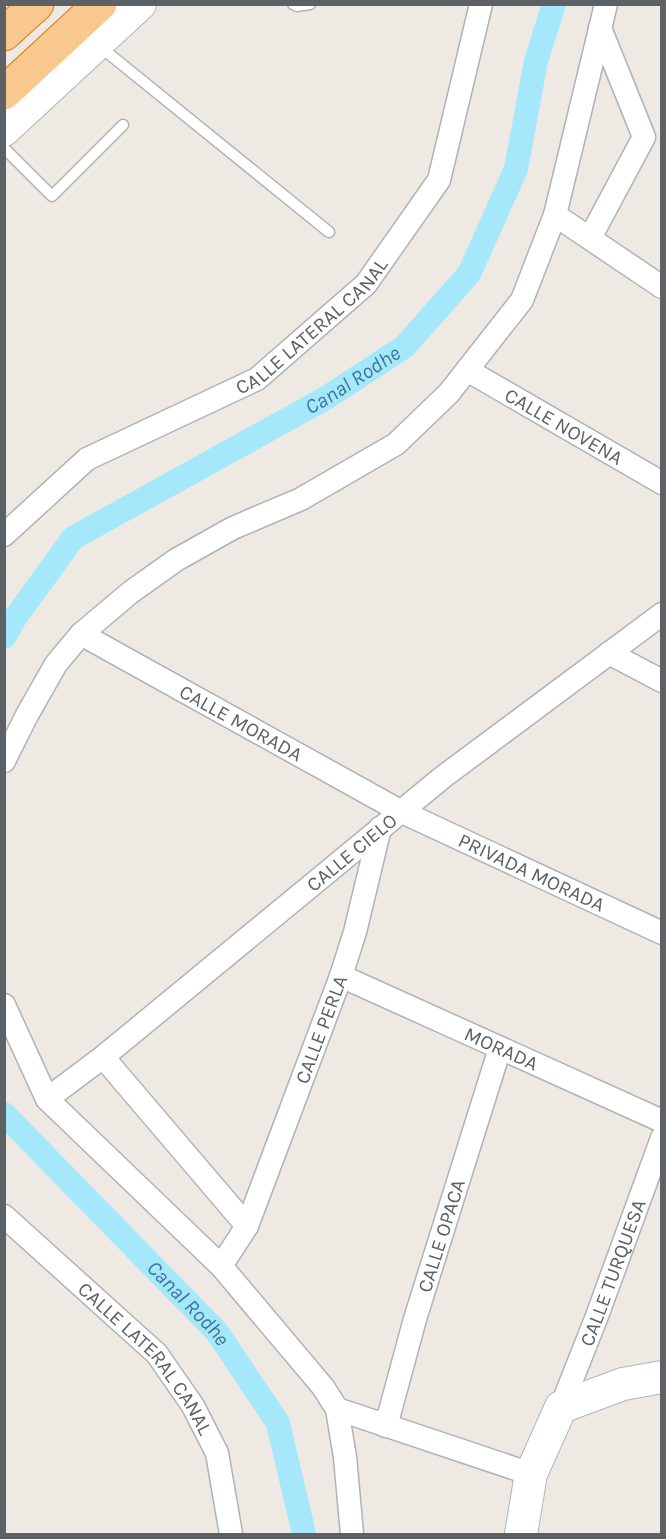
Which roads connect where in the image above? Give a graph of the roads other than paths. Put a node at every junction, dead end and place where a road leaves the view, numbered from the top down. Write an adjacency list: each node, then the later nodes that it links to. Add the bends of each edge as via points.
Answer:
1 (37, 4): 9 (highway)
2 (100, 4): 11 (highway)
3 (140, 4): 10 (street)
4 (293, 4): 5 (lane)
5 (310, 4)
6 (481, 4): 22 (street, CALLE LATERAL CANAL, via 439,180 366,284 257,379 87,459)
7 (606, 4): 8 (street)
8 (600, 28): 14 (street); 16 (street)
9 (4, 34)
10 (97, 44): 13 (street); 17 (lane)
11 (4, 93)
12 (123, 125): 15 (lane, via 52,196)
13 (4, 130)
14 (653, 135): 18 (street)
15 (4, 148)
16 (555, 215): 18 (street); 20 (street, via 522,300)
17 (329, 232)
18 (590, 238): 19 (street)
19 (662, 287)
20 (467, 370): 21 (street, CALLE NOVENA); 24 (street, via 396,444 301,499 233,528 176,560)
21 (662, 483)
22 (4, 535)
23 (662, 614): 25 (street, CALLE CIELO)
24 (81, 634): 27 (street, via 56,664); 28 (street, CALLE MORADA)
25 (609, 653): 26 (street); 28 (street, CALLE CIELO)
26 (662, 681)
27 (4, 761)
28 (400, 812): 29 (street, CALLE CIELO); 30 (street, PRIVADA MORADA)
29 (380, 828): 31 (street, CALLE PERLA, via 355,932); 34 (street, CALLE CIELO)
30 (662, 933)
31 (340, 976): 33 (street, MORADA); 39 (street, CALLE PERLA)
32 (4, 1005): 35 (street)
33 (500, 1048): 36 (street, MORADA); 44 (street, CALLE OPACA, via 415,1319)
34 (103, 1057): 35 (street, CALLE CIELO); 39 (street)
35 (47, 1099): 40 (street)
36 (662, 1120)
37 (662, 1138): 42 (street, CALLE TURQUESA)
38 (4, 1216): 46 (street, CALLE LATERAL CANAL, via 158,1354 193,1406 217,1453)
39 (247, 1226): 40 (street, CALLE PERLA)
40 (221, 1266): 43 (street)
41 (662, 1377): 42 (street, via 623,1384)
42 (561, 1407): 45 (street, CALLE TURQUESA)
43 (337, 1409): 44 (street); 47 (street)
44 (386, 1426): 45 (street)
45 (531, 1474): 48 (street, CALLE TURQUESA)
46 (231, 1534)
47 (352, 1534)
48 (521, 1534)

